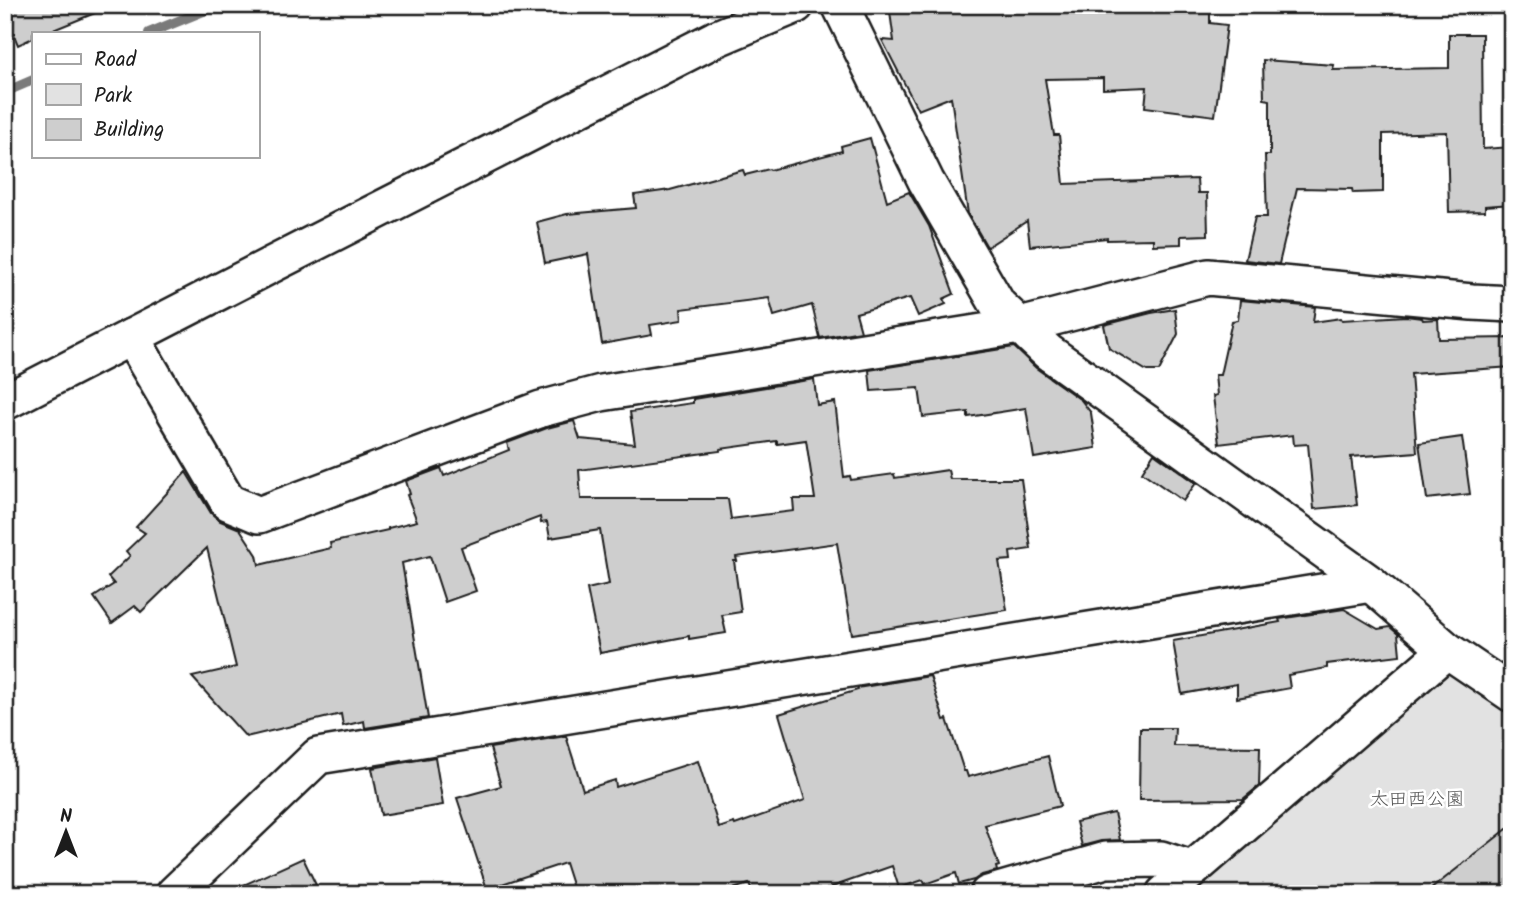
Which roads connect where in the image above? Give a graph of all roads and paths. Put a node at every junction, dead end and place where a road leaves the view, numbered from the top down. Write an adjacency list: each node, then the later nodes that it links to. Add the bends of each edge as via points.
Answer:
1 (796, 5): 5 (street, via 715,40)
2 (840, 5): 4 (street, via 926,181 998,305)
3 (1512, 304): 4 (street, via 1208,277)
4 (1020, 326): 5 (street, via 601,393 541,410 259,515 228,502); 7 (street, via 1048,352)
5 (131, 337): 6 (street)
6 (5, 402)
7 (1371, 584): 8 (street); 11 (street, via 318,756)
8 (1447, 650): 9 (street); 10 (street)
9 (1512, 694)
10 (1191, 869): 12 (street, via 1161,859 1106,860); 13 (street)
11 (174, 894)
12 (988, 894)
13 (1164, 894)

